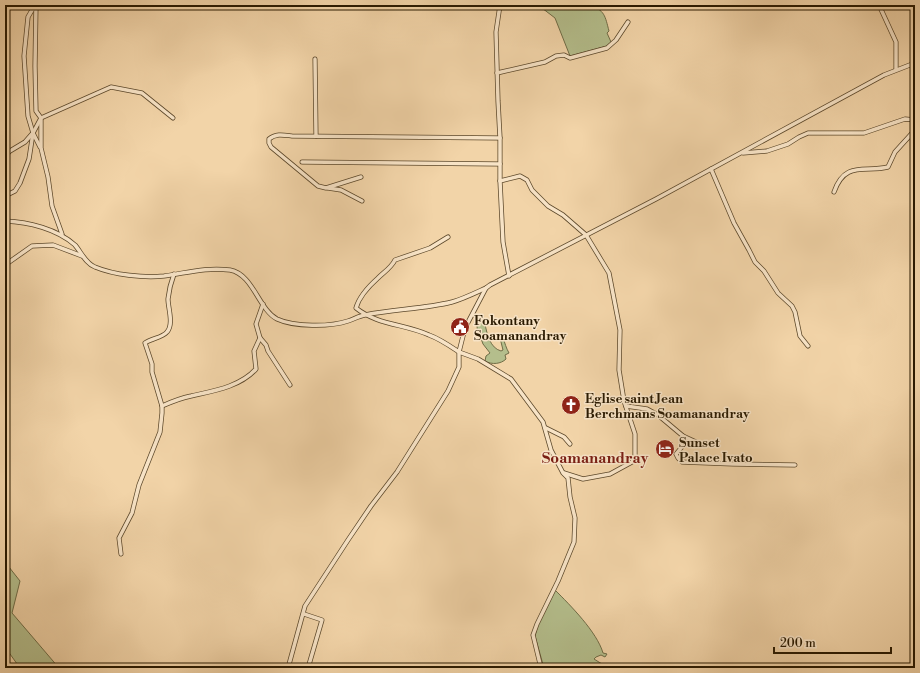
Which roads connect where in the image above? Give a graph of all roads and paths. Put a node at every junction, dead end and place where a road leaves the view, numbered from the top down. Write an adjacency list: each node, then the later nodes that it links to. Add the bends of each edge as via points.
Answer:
1 (35, 5): 9 (street, via 36,111); 13 (street, via 28,17 24,56 28,116)
2 (500, 5): 8 (street, via 496,32)
3 (879, 5): 7 (street, via 896,42)
4 (628, 22): 8 (street, via 607,48 570,58 564,55 556,56 545,62)
5 (315, 60): 14 (street)
6 (915, 63): 7 (street)
7 (896, 70): 17 (street)
8 (497, 73): 15 (street)
9 (41, 118): 10 (street, via 111,87 142,93); 13 (street); 16 (street)
10 (173, 118)
11 (915, 120): 17 (street, via 905,120 864,133 808,133 768,151)
12 (915, 130): 25 (street, via 895,152 888,167 852,170 840,178)
13 (33, 133): 16 (street); 18 (street); 26 (street, via 29,159 20,182 15,191)
14 (316, 136): 15 (street); 24 (street, via 274,135 269,139 269,143 318,186)
15 (500, 138): 20 (street)
16 (41, 148): 29 (street, via 52,206)
17 (740, 153): 21 (street)
18 (5, 156)
19 (302, 162): 20 (street)
20 (500, 164): 23 (street)
21 (711, 169): 30 (street); 40 (street, via 755,262 792,306 800,336)
22 (361, 177): 24 (street)
23 (500, 181): 30 (street, via 520,176 548,206); 35 (street)
24 (326, 188): 27 (street, via 341,190)
25 (834, 192)
26 (5, 196)
27 (362, 201)
28 (5, 221): 29 (street, via 45,228)
29 (62, 234): 32 (street)
30 (586, 235): 35 (street); 44 (street, via 609,273 620,330 619,370)
31 (448, 237): 38 (street, via 430,248 395,260 358,301 356,308)
32 (83, 256): 33 (street, via 53,245 32,246); 34 (street, via 94,267 118,273 143,276)
33 (5, 265)
34 (174, 274): 37 (street, via 206,269 232,271 245,279); 43 (street, via 168,298 171,326 167,332 145,344)
35 (509, 276): 36 (street)
36 (486, 288): 38 (street, via 452,302); 41 (street, via 465,328)
37 (263, 304): 38 (street, via 269,314 278,319 313,326 348,321); 39 (street, via 256,324)
38 (364, 315): 41 (street, via 430,335)
39 (260, 338): 42 (street); 43 (street, via 254,351 256,369 253,373 217,391 190,396)
40 (808, 346)
41 (459, 352): 45 (street, via 512,379); 52 (street, via 459,367 448,390 397,472 312,594 305,606)
42 (290, 385)
43 (162, 406): 51 (street, via 160,432 139,485 132,513 119,538)
44 (626, 406): 46 (street, via 647,409); 50 (street, via 635,434 632,462 610,474 583,479)
45 (546, 428): 48 (street, via 564,437); 50 (street, via 551,450)
46 (683, 436): 47 (street); 49 (street, via 676,454 682,462)
47 (696, 442)
48 (570, 444)
49 (795, 465)
50 (563, 473): 55 (street, via 568,478 575,518 574,542 533,635)
51 (121, 554)
52 (304, 614): 53 (street); 54 (street, via 322,620)
53 (288, 668)
54 (308, 668)
55 (541, 668)

